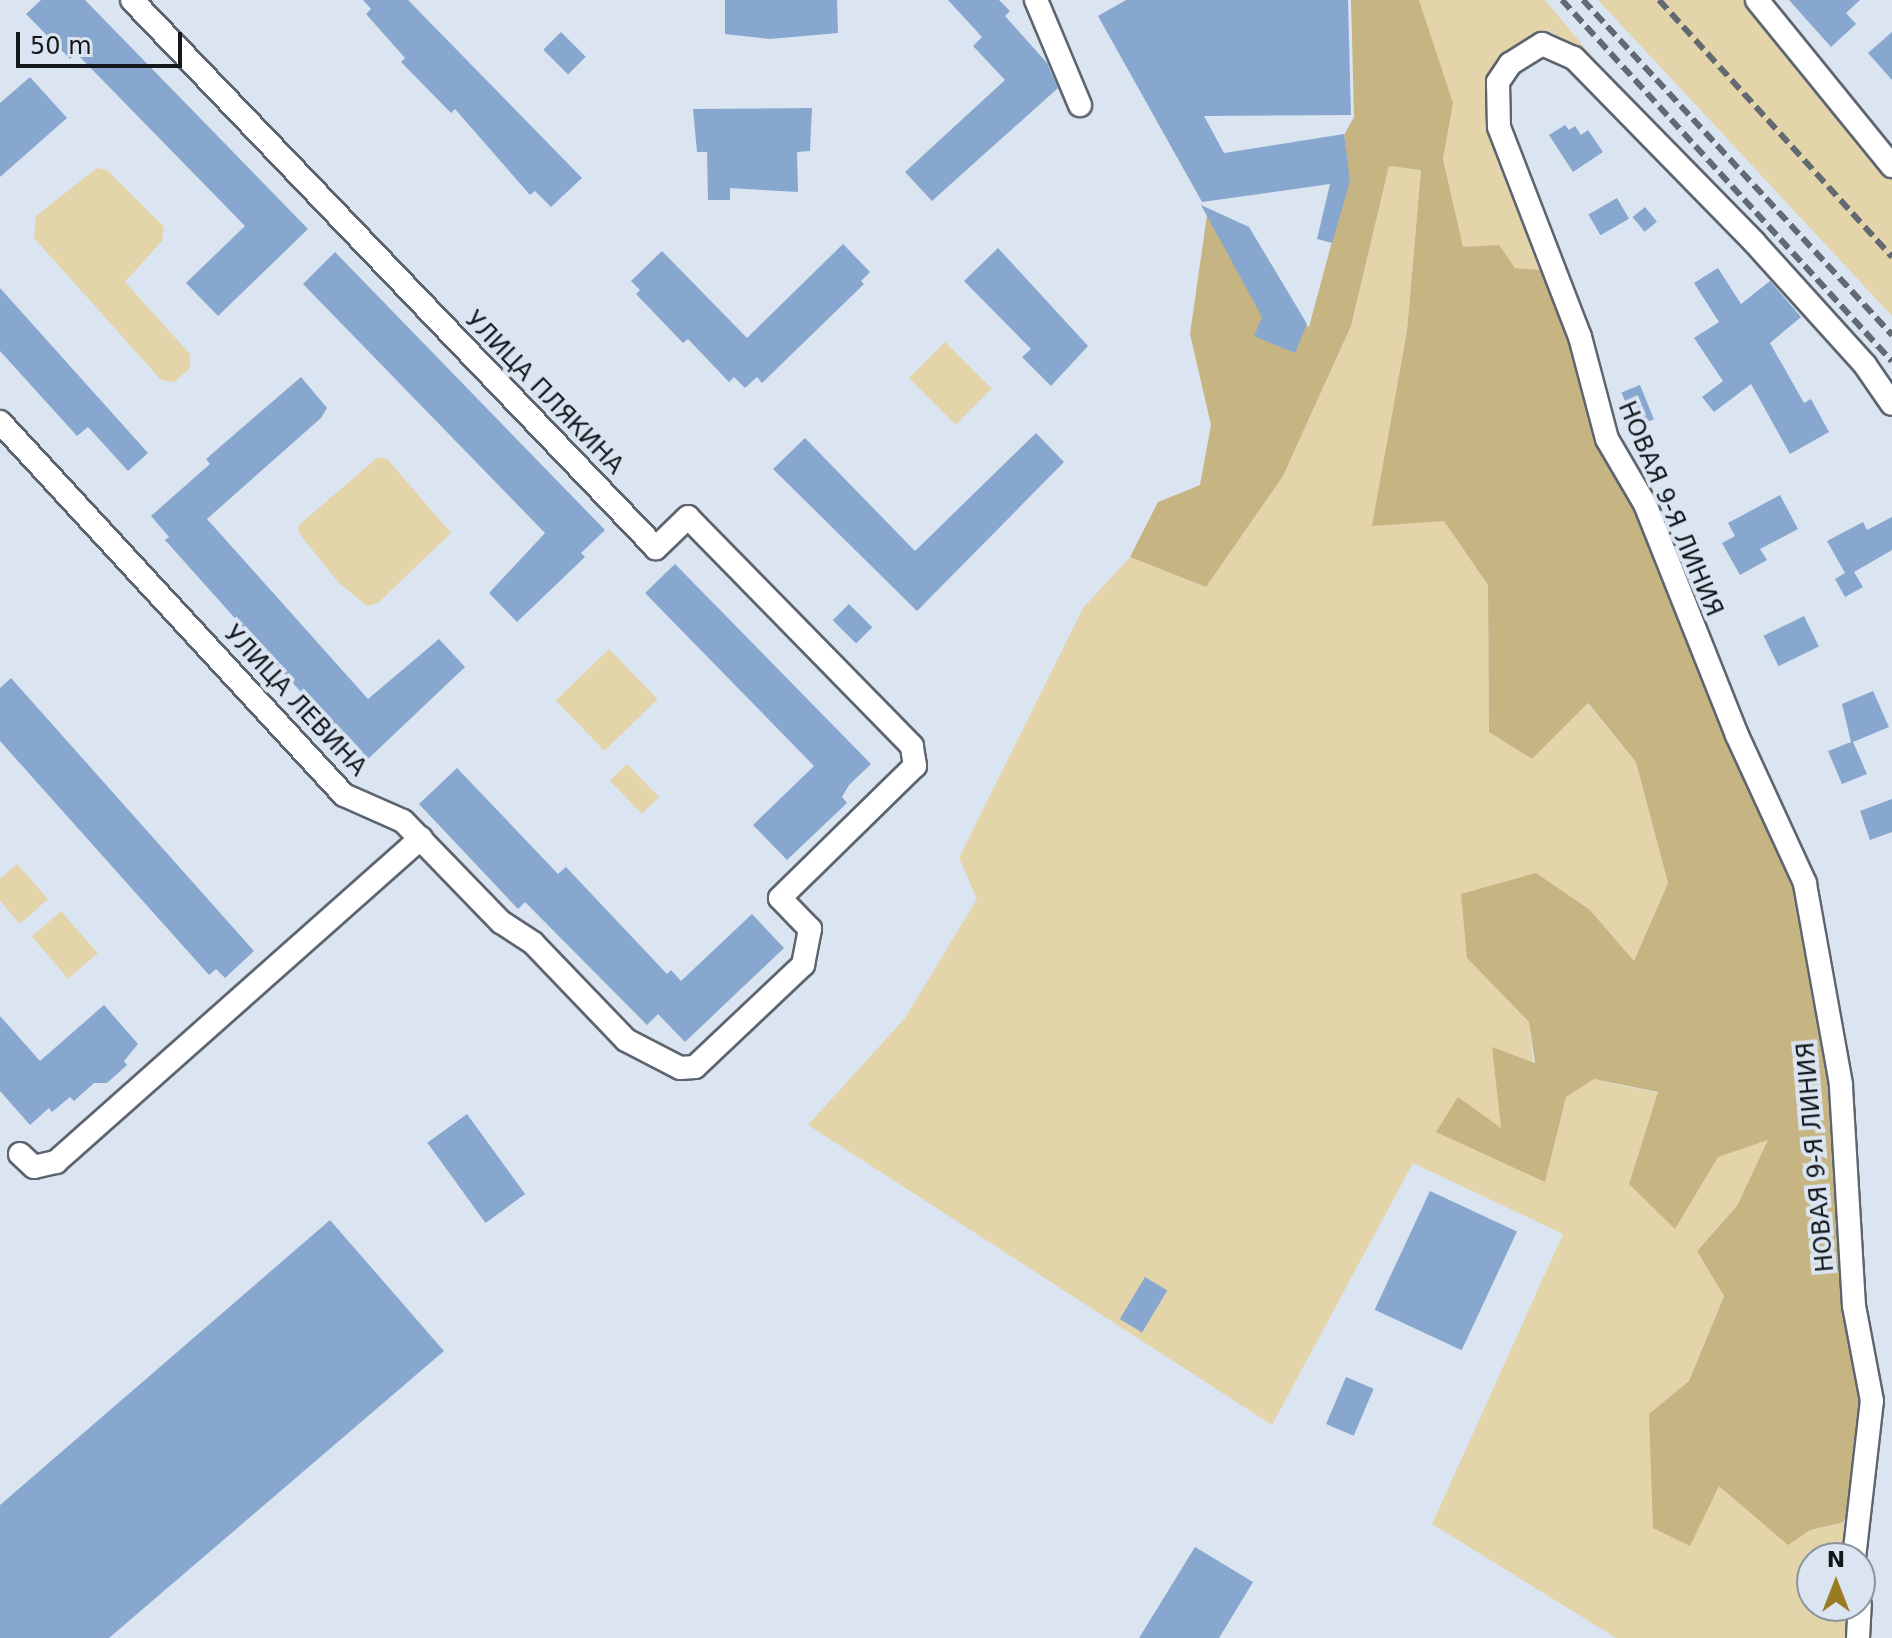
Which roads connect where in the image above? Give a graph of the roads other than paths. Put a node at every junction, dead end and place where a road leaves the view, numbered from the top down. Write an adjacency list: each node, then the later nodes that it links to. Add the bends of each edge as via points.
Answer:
1 (132, 0): 9 (street, УЛИЦА ПЛЯКИНА, via 656,548 688,517 912,746 916,760 780,898 810,929 803,965)
2 (1036, 0): 4 (street)
3 (1757, 0): 5 (street)
4 (1080, 105)
5 (1892, 166)
6 (1892, 404): 11 (street, НОВАЯ 9-Я ЛИНИЯ, via 1865,365 1754,242 1574,58 1542,44 1510,64 1498,82 1499,127 1580,337 1607,439 1645,504 1737,735 1805,883 1841,1084 1854,1306 1872,1401)
7 (0, 422): 8 (street, УЛИЦА ЛЕВИНА, via 344,795 403,821)
8 (421, 838): 9 (street, УЛИЦА ЛЕВИНА, via 626,1040); 10 (street, via 56,1162 34,1167)
9 (687, 1069)
10 (20, 1154)
11 (1856, 1542)

